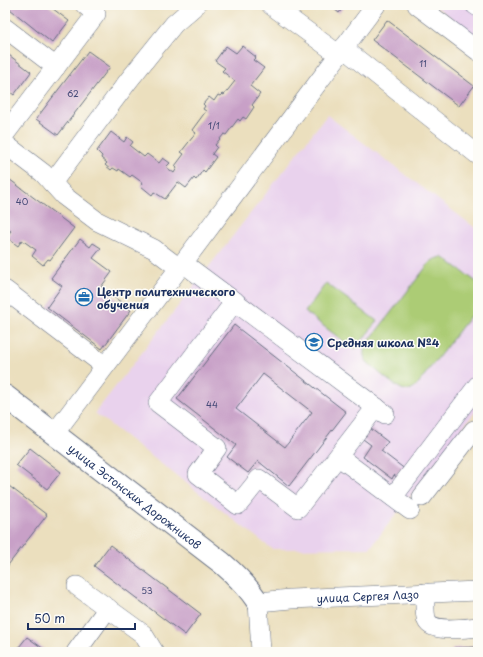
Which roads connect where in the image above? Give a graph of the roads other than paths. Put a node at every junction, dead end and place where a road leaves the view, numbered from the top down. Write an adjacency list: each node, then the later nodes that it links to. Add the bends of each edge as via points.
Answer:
1 (85, 5): 11 (street, via 96,14)
2 (196, 5): 15 (street, via 174,24)
3 (271, 5): 9 (street)
4 (376, 5): 9 (street)
5 (417, 5): 10 (street)
6 (475, 5): 7 (street)
7 (478, 7)
8 (5, 28): 11 (street)
9 (340, 51): 14 (street); 16 (street)
10 (478, 51)
11 (56, 67): 12 (street)
12 (5, 134)
13 (5, 144): 15 (street)
14 (478, 155)
15 (52, 183): 16 (street, via 64,196 97,221)
16 (181, 265): 18 (street); 19 (street)
17 (5, 290): 19 (street)
18 (235, 301): 24 (street, via 380,411); 24 (street, via 158,403 217,448 198,474 238,505 259,479 298,508)
19 (105, 366): 23 (street)
20 (478, 385): 25 (street)
21 (5, 396): 23 (main road, улица Эстонских Дорожников)
22 (478, 433): 25 (street, via 474,430 416,503)
23 (54, 434): 29 (main road, улица Эстонских Дорожников, via 222,563 250,590)
24 (339, 457): 25 (street)
25 (393, 497)
26 (76, 586): 30 (street)
27 (478, 591): 28 (street, улица Сергея Лазо)
28 (425, 593): 29 (street, улица Сергея Лазо); 31 (street, via 426,620 429,624 441,628)
29 (258, 602): 34 (street)
30 (108, 608): 32 (street); 33 (street, via 143,634)
31 (478, 627)
32 (76, 652)
33 (154, 652)
34 (261, 652)

